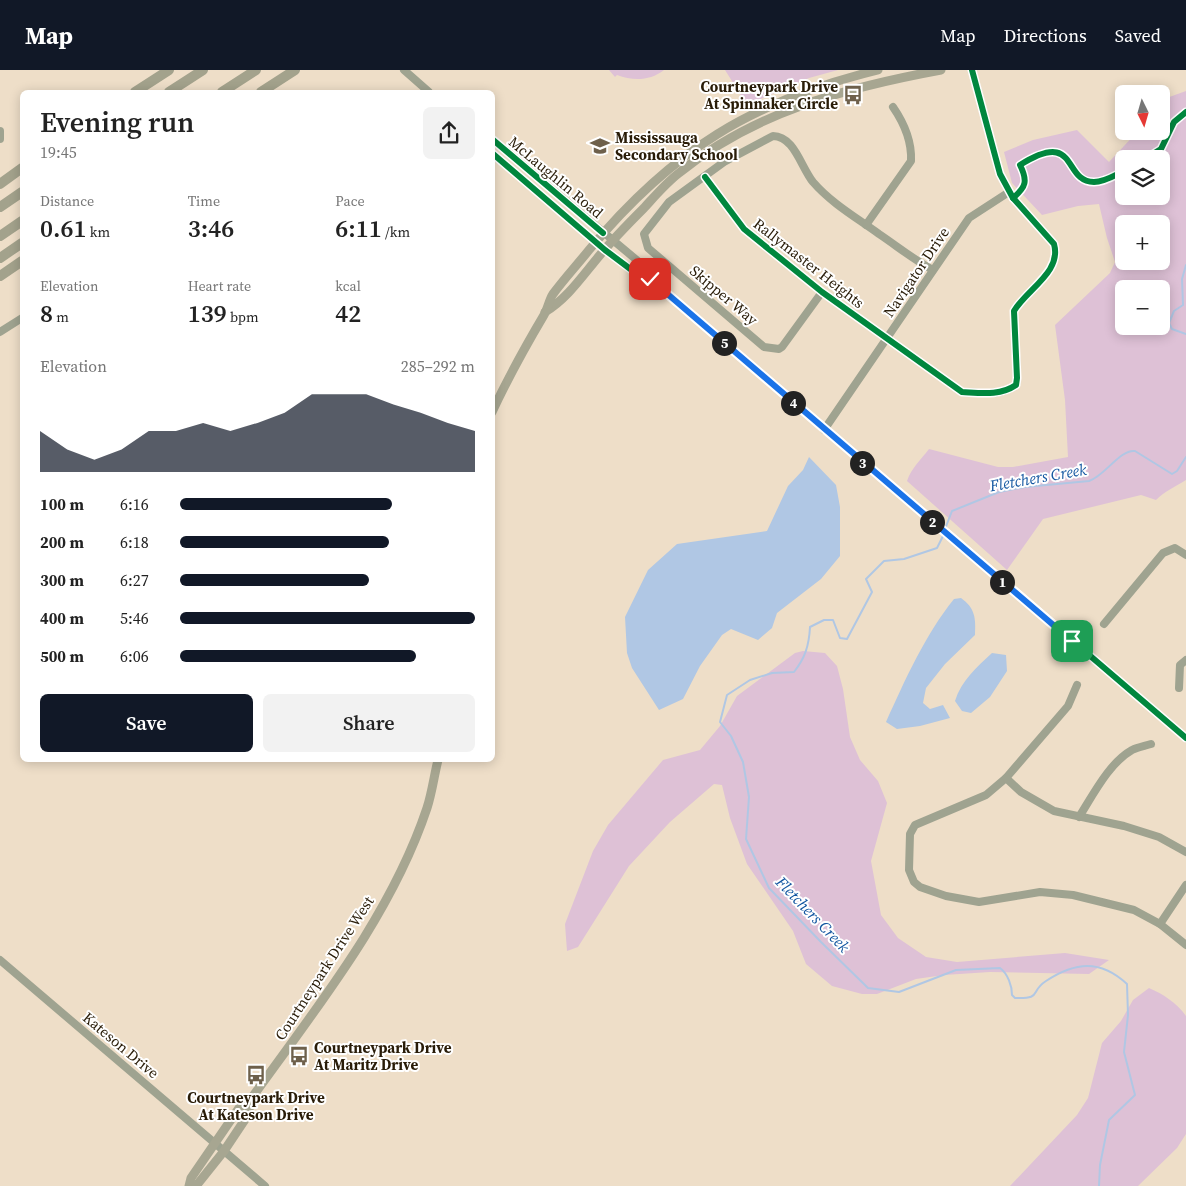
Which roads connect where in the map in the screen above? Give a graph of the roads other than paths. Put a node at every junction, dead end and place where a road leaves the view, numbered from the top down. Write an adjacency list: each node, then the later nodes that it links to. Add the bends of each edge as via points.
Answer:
1 (169, 70): 9 (highway)
2 (203, 70): 10 (highway)
3 (256, 70): 11 (highway)
4 (295, 70): 12 (highway)
5 (404, 70): 13 (street)
6 (878, 70): 15 (main road, via 805,91)
7 (941, 70): 16 (main road, via 848,90)
8 (972, 70): 24 (street, via 1000,174)
9 (138, 90)
10 (172, 90)
11 (225, 90)
12 (264, 90)
13 (428, 90)
14 (892, 107): 28 (street, via 904,124 912,152 911,161)
15 (757, 111): 16 (main road); 29 (main road, via 689,151 650,184)
16 (762, 122): 31 (main road, via 713,148 678,173)
17 (0, 131): 18 (street)
18 (0, 139)
19 (495, 142): 29 (street, McLaughlin Road)
20 (495, 156): 32 (street, McLaughlin Road)
21 (20, 169): 23 (highway)
22 (705, 177): 28 (street, Skipper Way, via 740,153 772,136 781,136 789,142 815,184); 40 (street, Rallymaster Heights, via 744,229); 40 (street, Skipper Way, via 669,202 644,234 648,248 764,346 782,347)
23 (0, 184)
24 (1009, 192): 37 (street, Navigator Drive, via 969,218); 44 (street, Rallymaster Heights, via 1054,244 1056,252 1049,271 1014,311 1016,386 1008,391 989,394 962,392)
25 (20, 193): 26 (highway)
26 (0, 207)
27 (20, 222): 30 (highway)
28 (866, 225): 37 (street, Skipper Way)
29 (603, 233): 31 (street, McLaughlin Road); 32 (main road)
30 (0, 236)
31 (612, 240): 34 (main road); 39 (street, McLaughlin Road, via 645,267)
32 (596, 242): 34 (street, McLaughlin Road); 41 (main road, via 552,295)
33 (20, 244): 35 (highway)
34 (604, 250): 39 (street, McLaughlin Road, via 637,274); 41 (main road, via 560,303)
35 (0, 258)
36 (20, 262): 38 (highway)
37 (933, 270): 44 (street, Navigator Drive)
38 (0, 276)
39 (650, 279): 46 (street, McLaughlin Road)
40 (822, 292): 44 (street, Rallymaster Heights)
41 (546, 312): 45 (main road, via 519,355)
42 (20, 319): 43 (street)
43 (0, 332)
44 (887, 338): 46 (street, Navigator Drive)
45 (495, 406)
46 (824, 430): 52 (street, McLaughlin Road)
47 (1186, 555): 48 (street, via 1175,548 1163,553)
48 (1104, 624)
49 (1186, 660): 51 (street, via 1180,665)
50 (1077, 685): 55 (street, via 1068,706)
51 (1179, 688)
52 (1186, 738)
53 (1151, 744): 56 (street, via 1133,749 1119,761)
54 (438, 762): 62 (main road, Courtneypark Drive West, via 427,807 385,901 341,972)
55 (1006, 778): 56 (street, via 1040,804); 59 (street, via 986,795 915,825 910,834 909,870 914,882 946,896 979,902 1040,892 1073,895 1134,910)
56 (1079, 817): 57 (street, via 1150,834)
57 (1186, 852)
58 (1186, 885): 59 (street)
59 (1160, 924): 60 (street)
60 (1186, 945)
61 (0, 960): 63 (street, Kateson Drive)
62 (251, 1099): 63 (main road, Courtneypark Drive West, via 239,1108); 64 (main road, Courtneypark Drive West, via 248,1115)
63 (215, 1143): 64 (street, Kateson Drive); 65 (main road, Courtneypark Drive West)
64 (224, 1151): 66 (main road, Courtneypark Drive West); 67 (street, Kateson Drive)
65 (189, 1186)
66 (196, 1186)
67 (265, 1186)

